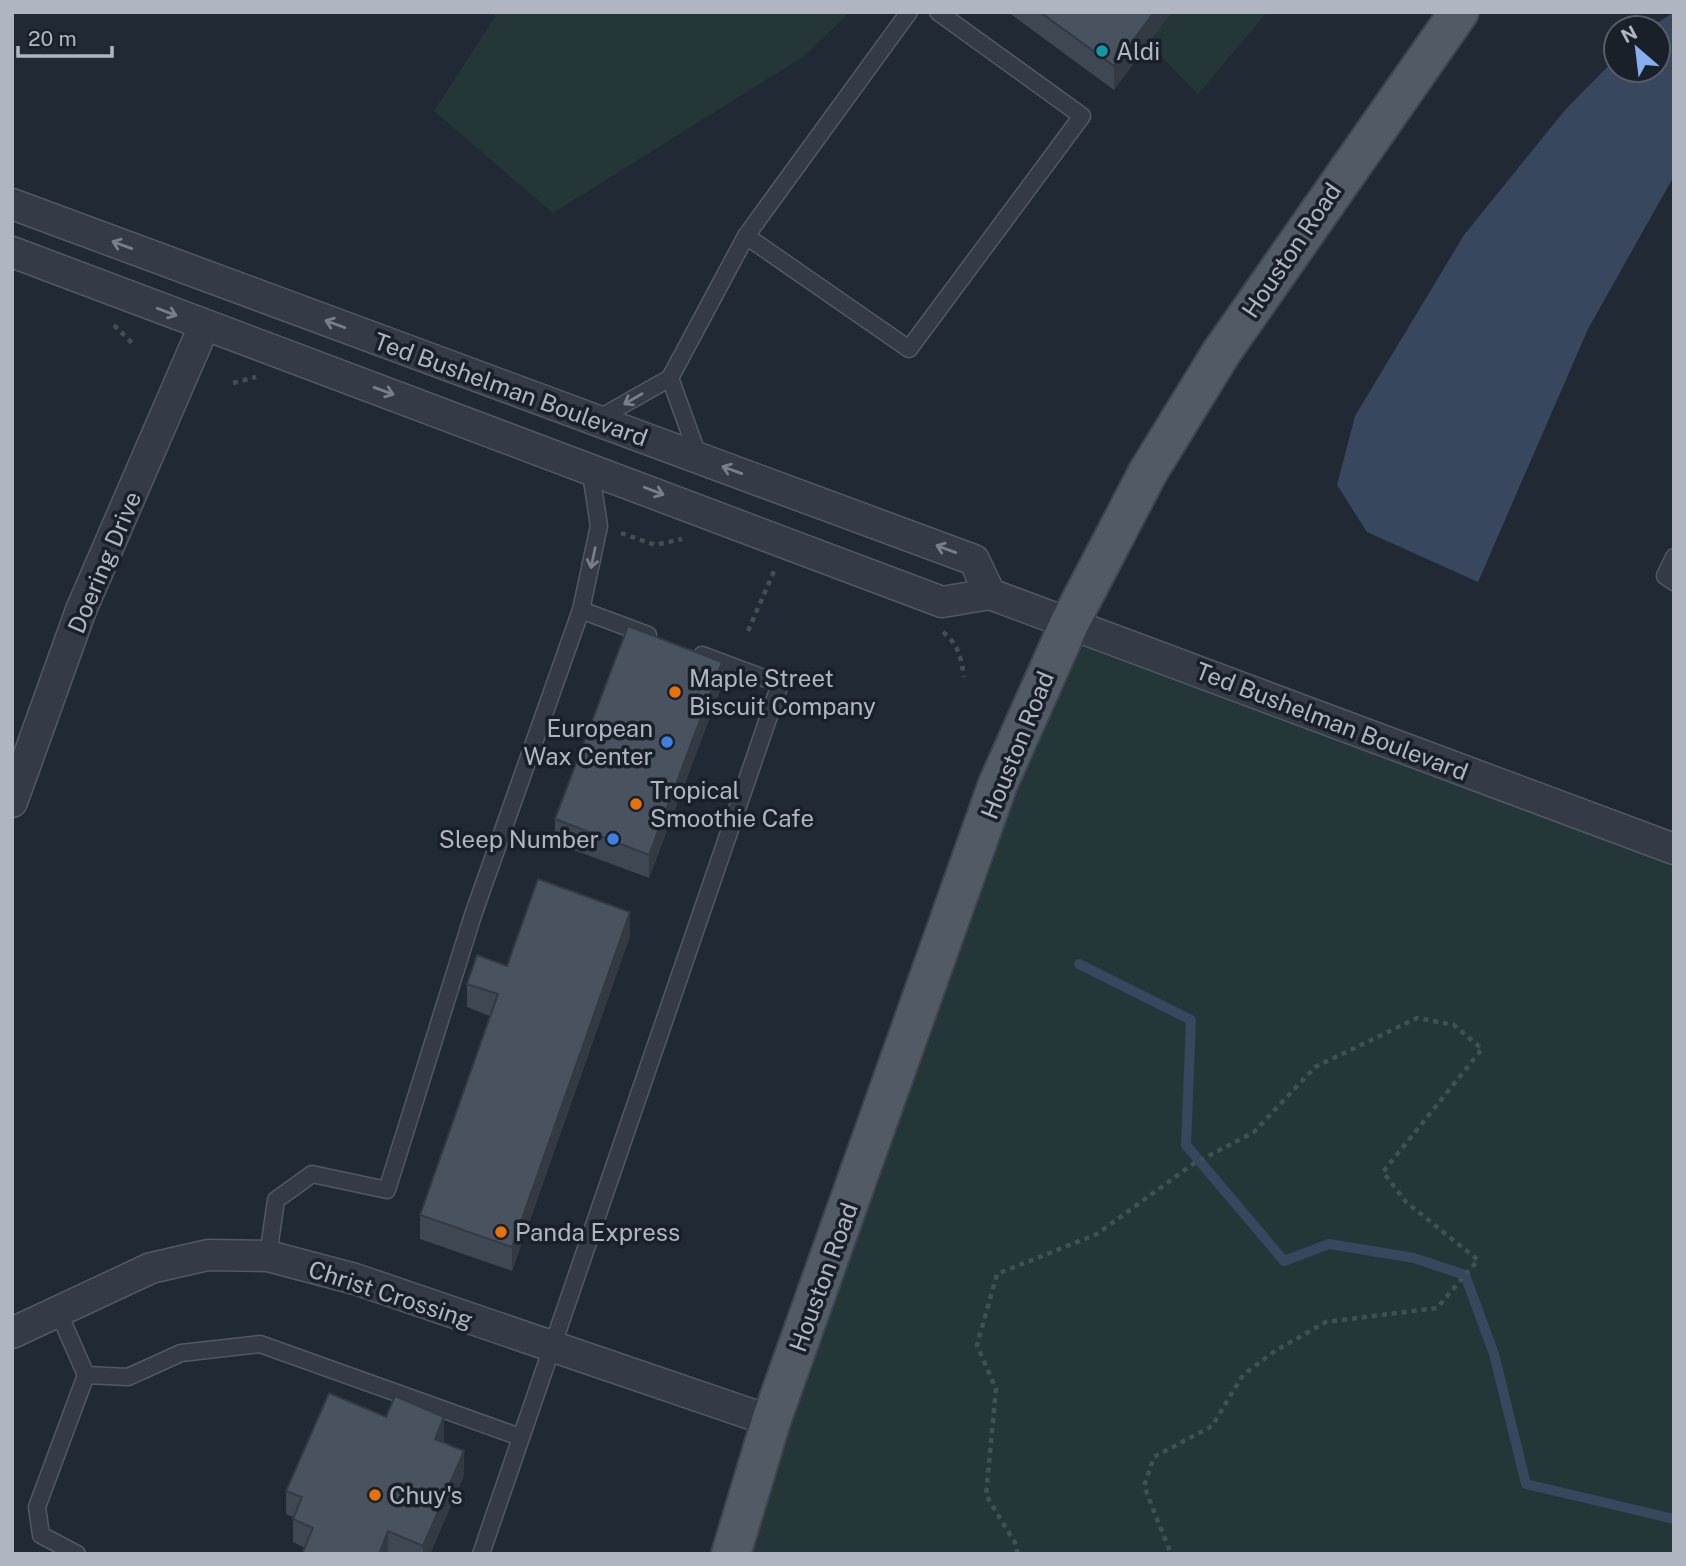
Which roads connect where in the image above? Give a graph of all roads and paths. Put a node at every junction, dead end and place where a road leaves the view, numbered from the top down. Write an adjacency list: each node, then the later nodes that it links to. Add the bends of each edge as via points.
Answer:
1 (909, 12): 5 (lane)
2 (938, 12): 5 (lane, via 1082,116 909,349)
3 (1459, 12): 17 (main road, Houston Road, via 1221,354 1148,472)
4 (12, 204): 9 (street, Ted Bushelman Boulevard, one-way to 4)
5 (746, 236): 8 (lane)
6 (12, 252): 7 (street, Ted Bushelman Boulevard, one-way to 7)
7 (204, 326): 11 (street, Ted Bushelman Boulevard, one-way to 11); 21 (street, Doering Drive, via 81,610)
8 (670, 377): 9 (lane, one-way to 9); 10 (lane)
9 (596, 420): 10 (street, Ted Bushelman Boulevard)
10 (699, 458): 15 (street, Ted Bushelman Boulevard, one-way to 10, via 974,560)
11 (590, 467): 15 (street, Ted Bushelman Boulevard, one-way to 15, via 942,602); 16 (lane, one-way to 16, via 599,526)
12 (1674, 557): 14 (lane, via 1665,576)
13 (776, 568): 18 (path)
14 (1674, 582)
15 (990, 594): 17 (street, Ted Bushelman Boulevard)
16 (581, 610): 19 (lane); 23 (lane, via 473,915 387,1190 312,1174 276,1200)
17 (1070, 622): 22 (street, Ted Bushelman Boulevard); 28 (main road, Houston Road, via 998,784)
18 (748, 631)
19 (658, 639)
20 (683, 648): 26 (lane, via 780,684)
21 (12, 802)
22 (1674, 849)
23 (268, 1255): 24 (street, Christ Crossing, via 208,1255 150,1268); 26 (street, Christ Crossing, via 355,1279)
24 (58, 1311): 25 (street, Christ Crossing); 27 (lane)
25 (12, 1332)
26 (553, 1347): 28 (street, Christ Crossing); 29 (lane)
27 (86, 1375): 29 (lane, via 128,1377 181,1353 260,1344); 30 (lane, via 37,1507 41,1535)
28 (771, 1421): 32 (main road, Houston Road)
29 (520, 1437): 31 (lane)
30 (77, 1554)
31 (481, 1554)
32 (732, 1554)
33 (1017, 1554): 34 (path, via 1017,1546 986,1495 996,1389 977,1345 997,1274 1097,1234 1193,1164 1254,1132 1315,1068 1417,1018 1454,1025 1482,1049 1383,1172 1406,1202 1478,1260 1437,1308 1326,1322 1275,1351 1243,1375 1212,1426 1154,1457 1144,1486)
34 (1171, 1554)

